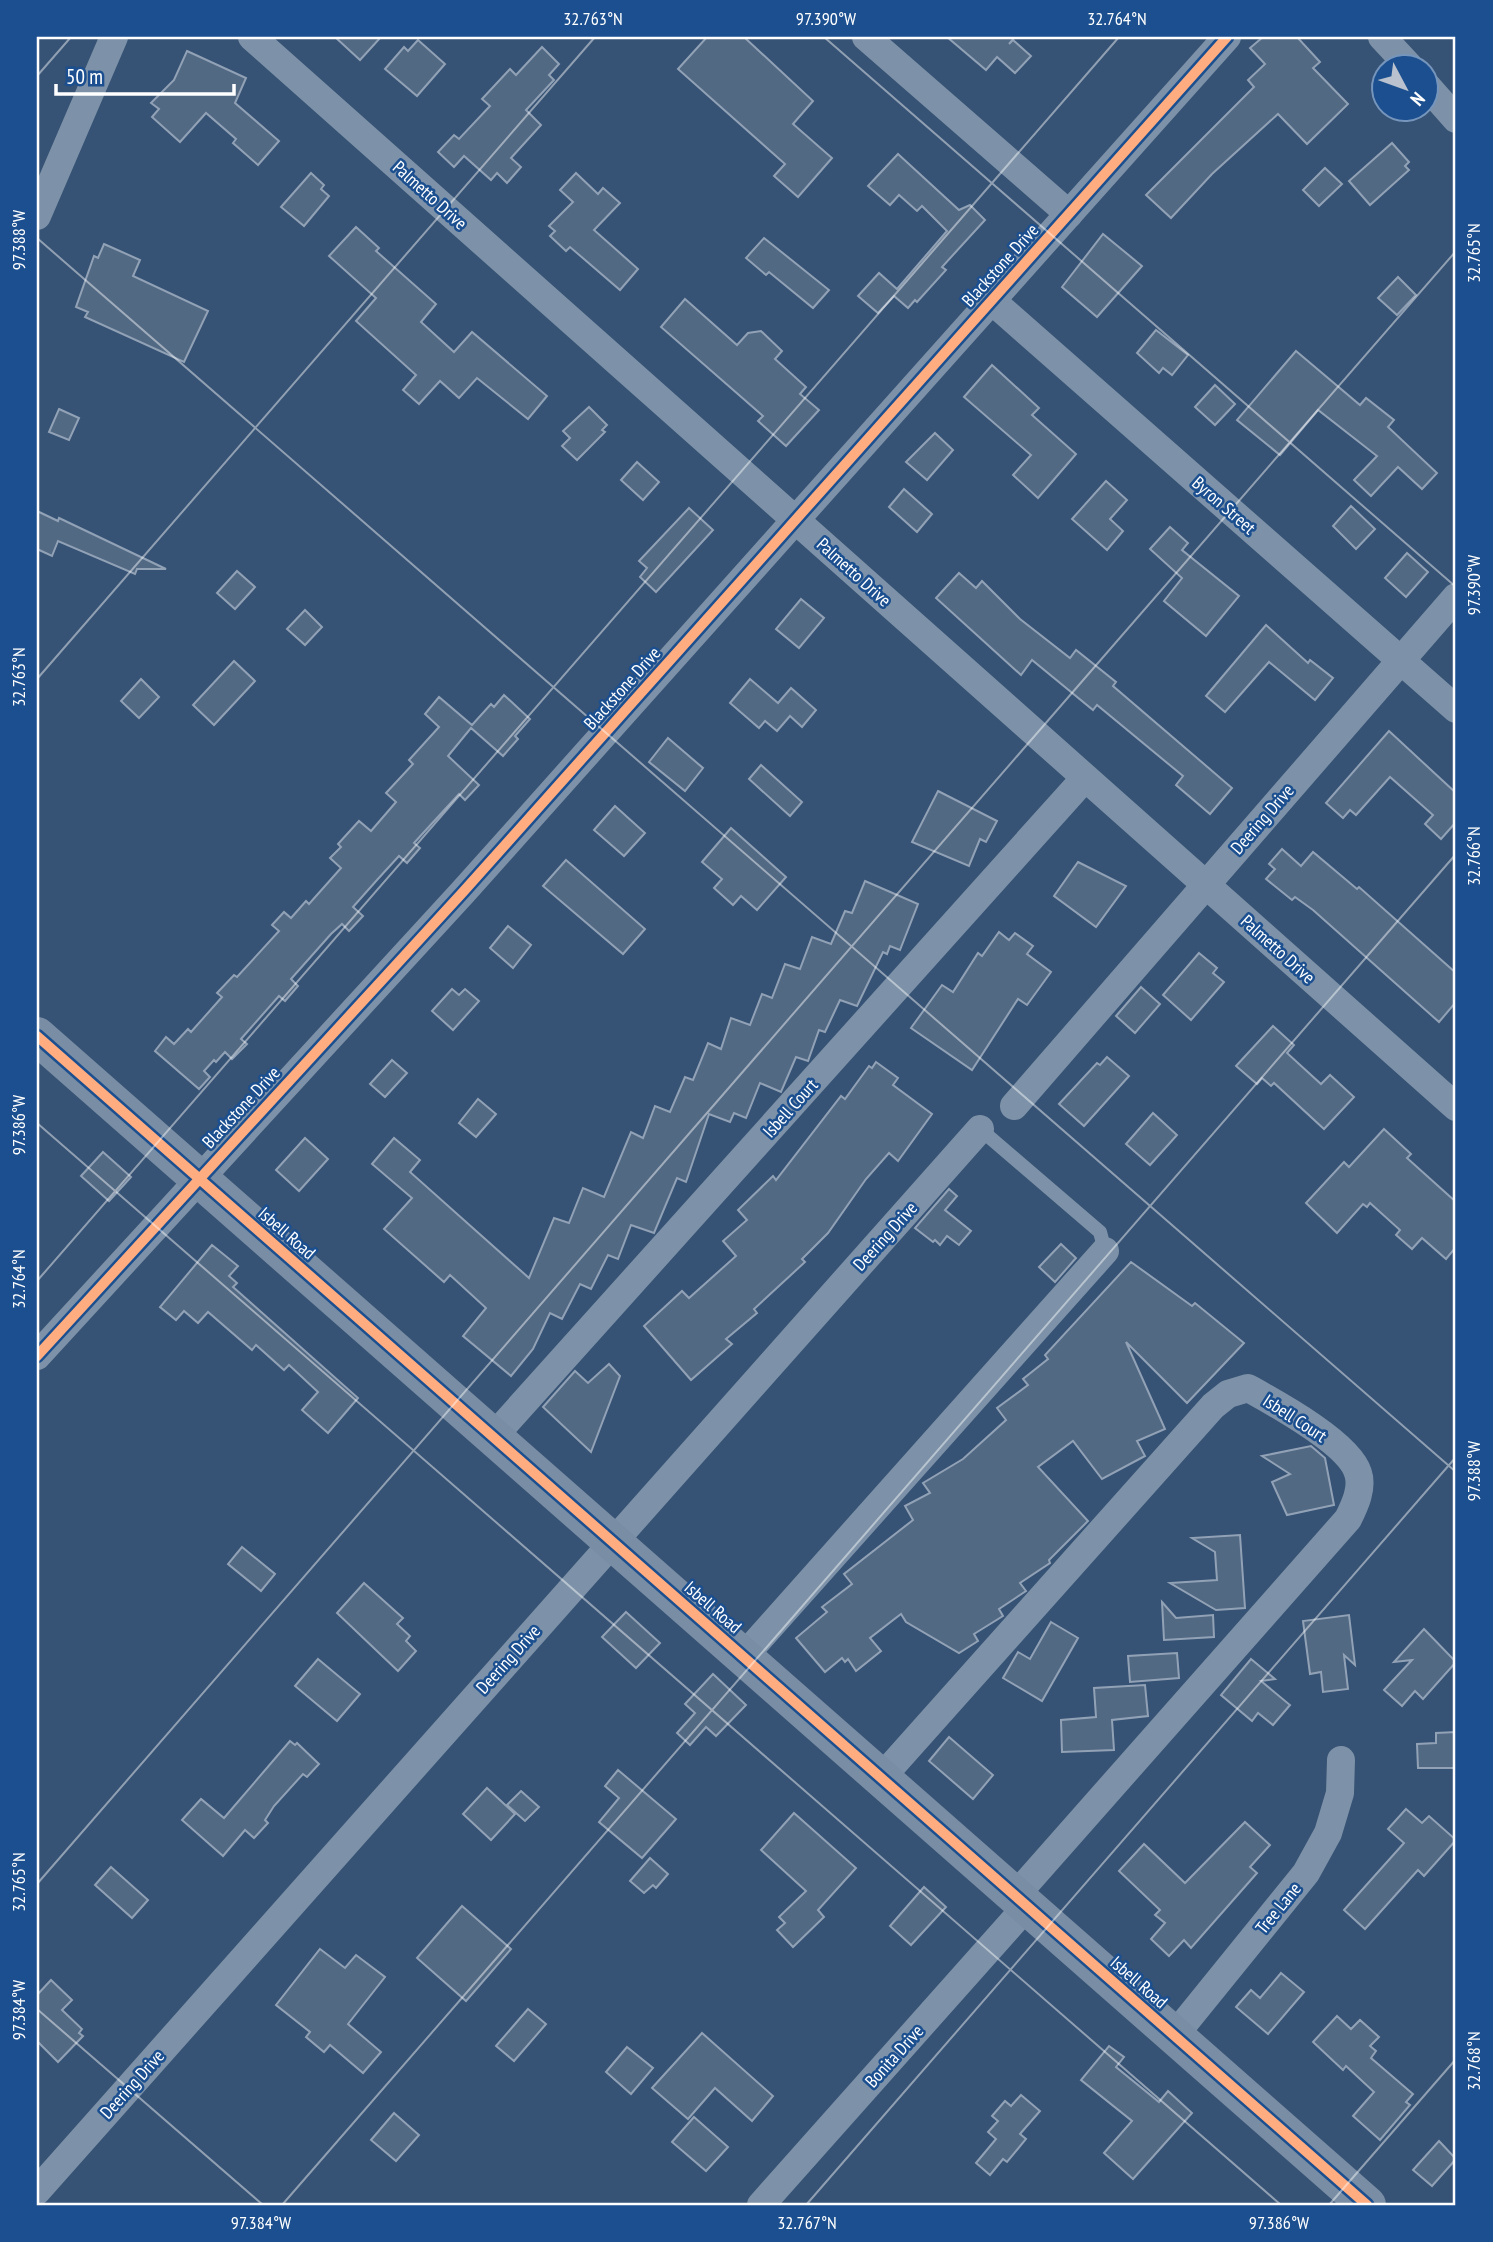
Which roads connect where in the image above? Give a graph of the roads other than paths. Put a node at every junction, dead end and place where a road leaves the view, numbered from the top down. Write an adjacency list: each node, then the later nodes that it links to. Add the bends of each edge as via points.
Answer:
1 (114, 37): 10 (street)
2 (252, 37): 12 (street, Palmetto Drive)
3 (866, 37): 9 (street)
4 (1227, 37): 9 (street, Blackstone Drive)
5 (1382, 37): 6 (street)
6 (1396, 52)
7 (1440, 101): 8 (street)
8 (1456, 119)
9 (1069, 214): 11 (street, Blackstone Drive)
10 (37, 216)
11 (991, 300): 12 (street, Blackstone Drive); 14 (street, Byron Street)
12 (796, 520): 16 (street, Palmetto Drive); 22 (street, Blackstone Drive)
13 (1456, 597): 14 (street, Deering Drive)
14 (1401, 661): 15 (street, Byron Street); 17 (street, Deering Drive)
15 (1456, 709)
16 (1086, 778): 17 (street, Palmetto Drive); 25 (street, Isbell Court)
17 (1205, 884): 19 (street, Deering Drive); 20 (street, Palmetto Drive)
18 (37, 1036): 22 (street, Isbell Road)
19 (1014, 1106)
20 (1456, 1107)
21 (980, 1129): 23 (lane, via 1100,1232); 26 (street, Deering Drive)
22 (199, 1179): 24 (street, Blackstone Drive); 25 (street, Isbell Road)
23 (1105, 1251): 27 (street)
24 (37, 1356)
25 (494, 1437): 26 (street, Isbell Road)
26 (612, 1542): 27 (street, Isbell Road); 32 (street, Deering Drive)
27 (743, 1657): 29 (street, Isbell Road)
28 (1341, 1760): 31 (street, Tree Lane, via 1340,1793 1328,1833 1306,1872)
29 (881, 1778): 30 (street, Isbell Road); 30 (street, Isbell Court, via 1228,1394 1248,1388 1332,1441 1358,1470 1360,1484 1348,1519)
30 (1021, 1901): 31 (street, Isbell Road); 33 (street, Bonita Drive)
31 (1174, 2036): 34 (street, Isbell Road)
32 (37, 2191)
33 (761, 2205)
34 (1367, 2205)

